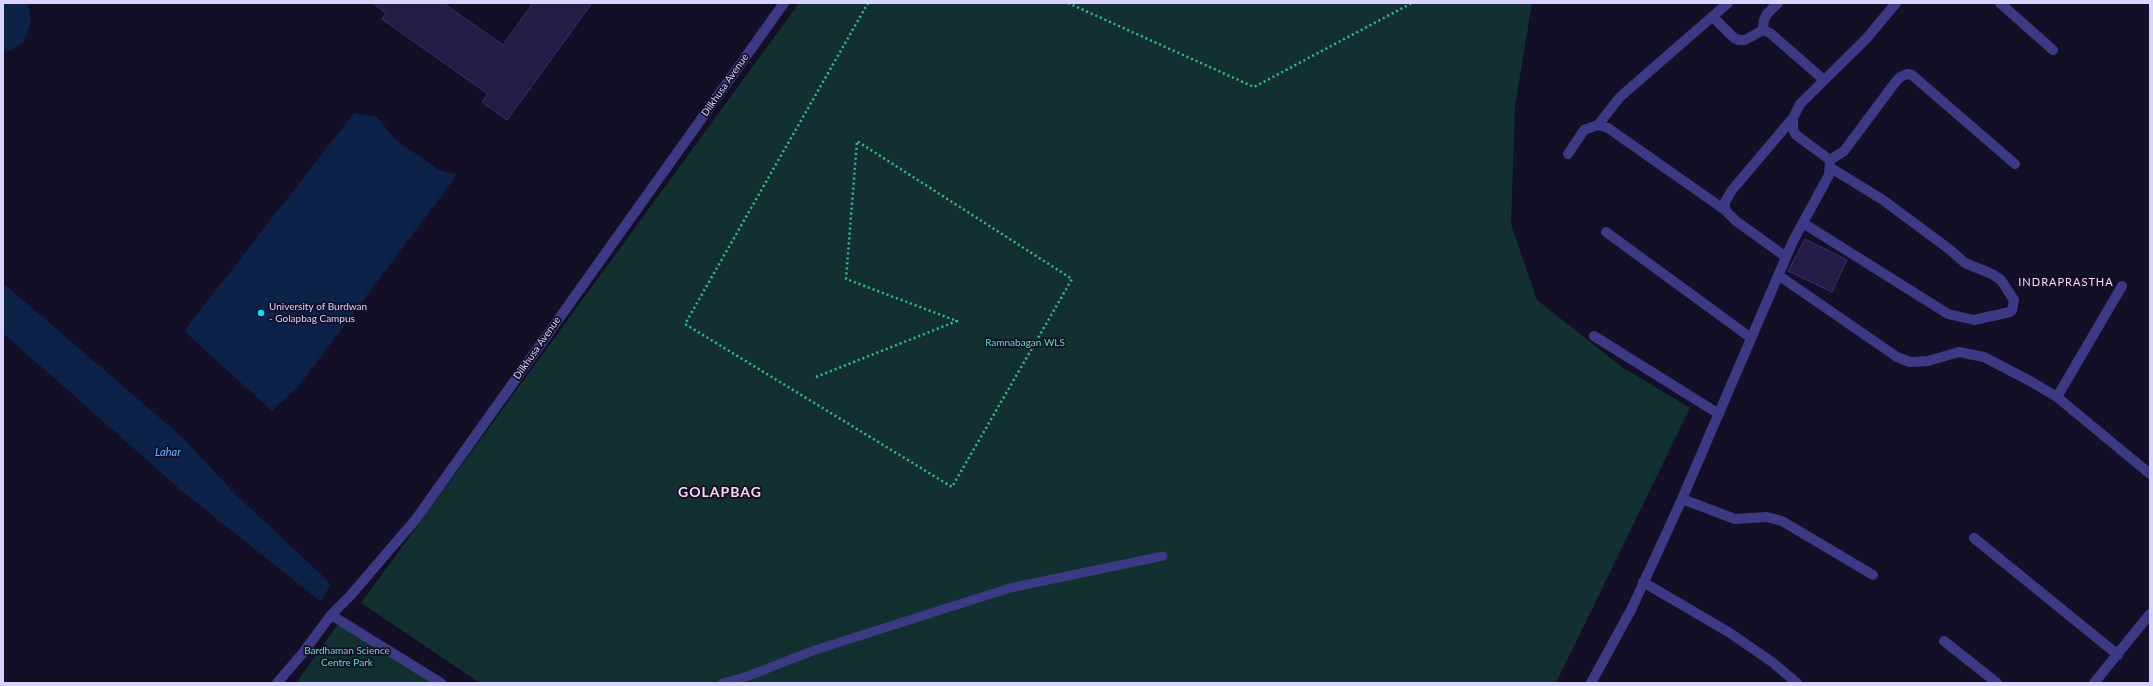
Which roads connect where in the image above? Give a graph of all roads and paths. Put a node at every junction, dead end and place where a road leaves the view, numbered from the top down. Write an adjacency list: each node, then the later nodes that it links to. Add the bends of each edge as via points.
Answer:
1 (784, 3): 36 (street, Dilkhusa Avenue, via 416,519)
2 (868, 3): 26 (path, via 684,324 952,487 1072,279 857,141 846,279 957,321)
3 (1068, 3): 4 (path, via 1254,87)
4 (1412, 3)
5 (1728, 3): 9 (street)
6 (1778, 3): 10 (street, via 1764,20)
7 (1896, 3): 12 (street, via 1866,39)
8 (2000, 3): 11 (street)
9 (1713, 17): 10 (street, via 1739,40 1745,40); 14 (street, via 1620,97)
10 (1763, 30): 12 (street, via 1770,33)
11 (2052, 50)
12 (1824, 80): 13 (street, via 1800,104)
13 (1793, 118): 16 (street, via 1796,135); 18 (street, via 1732,190 1725,202)
14 (1598, 125): 15 (street, via 1584,130); 18 (street, via 1608,128)
15 (1568, 154)
16 (1830, 164): 17 (street, via 1844,151 1894,84 1907,74 1912,75); 19 (street, via 1829,175); 19 (street, via 1883,200 1965,263 2001,280 2014,300 2012,310 1974,320 1948,314)
17 (2015, 164)
18 (1725, 210): 21 (street)
19 (1803, 222): 21 (street)
20 (1606, 232): 25 (street)
21 (1786, 257): 22 (street)
22 (1778, 275): 25 (street); 27 (street, via 1896,357 1910,362 1928,361 1960,352 1984,357)
23 (2122, 286): 27 (street)
24 (1594, 336): 28 (street)
25 (1751, 338): 28 (street)
26 (816, 378)
27 (2057, 397): 29 (street)
28 (1718, 414): 30 (street)
29 (2150, 474)
30 (1682, 498): 33 (street, via 1735,519 1767,517 1782,521); 34 (street)
31 (1974, 538): 38 (street)
32 (1164, 556): 41 (lane, via 1010,588 815,650 748,676)
33 (1873, 575)
34 (1643, 582): 42 (street); 43 (street, via 1730,633)
35 (2150, 614): 38 (street)
36 (331, 615): 39 (street, Dilkhusa Avenue); 40 (street)
37 (1944, 640): 44 (street)
38 (2118, 655): 45 (street)
39 (277, 683)
40 (441, 683)
41 (722, 683)
42 (1590, 683)
43 (1797, 683)
44 (1997, 683)
45 (2094, 683)

